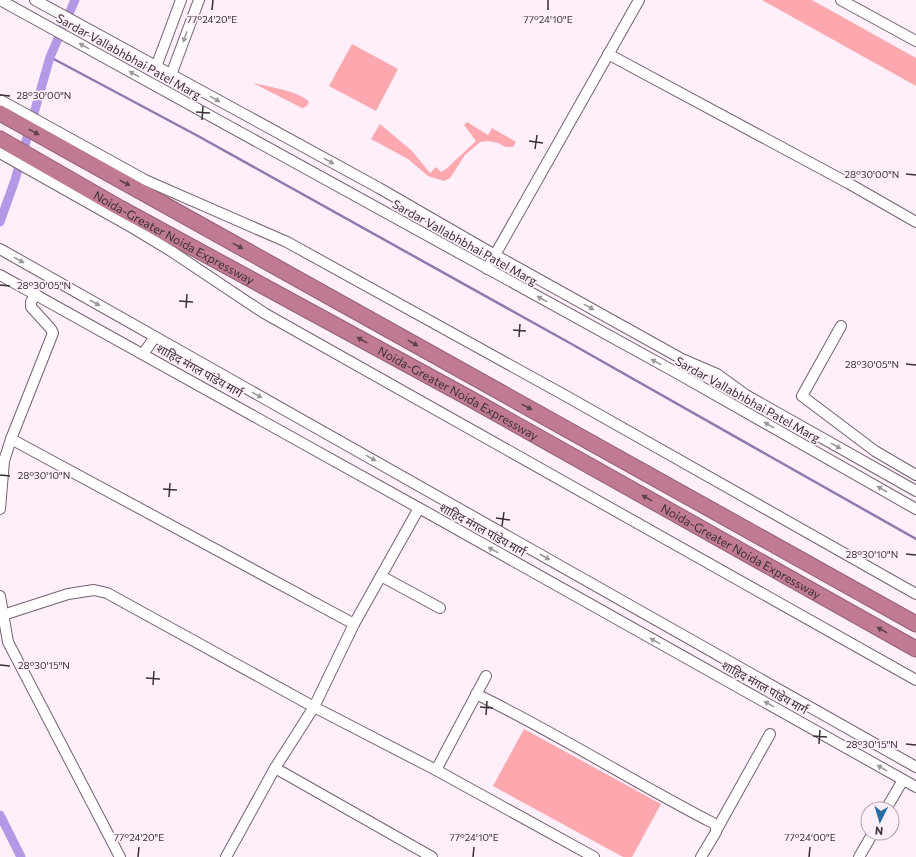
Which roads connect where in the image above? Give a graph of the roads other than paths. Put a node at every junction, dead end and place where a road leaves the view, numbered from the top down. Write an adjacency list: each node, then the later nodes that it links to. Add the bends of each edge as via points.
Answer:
1 (35, 0): 9 (street, Sardar Vallabhbhai Patel Marg)
2 (181, 0): 9 (street)
3 (199, 0): 10 (street, one-way to 10)
4 (639, 0): 8 (street)
5 (842, 0): 7 (street)
6 (3, 2): 20 (street, Sardar Vallabhbhai Patel Marg, one-way to 6)
7 (916, 41)
8 (608, 54): 17 (street); 19 (street)
9 (156, 67): 10 (street, Sardar Vallabhbhai Patel Marg)
10 (171, 75): 19 (street, Sardar Vallabhbhai Patel Marg, one-way to 19, via 379,188)
11 (0, 100): 15 (street)
12 (0, 113): 15 (highway, Noida-Greater Noida Expressway, one-way to 15)
13 (0, 139): 16 (highway, Noida-Greater Noida Expressway)
14 (0, 152): 16 (street)
15 (93, 158): 33 (street, via 288,242); 38 (highway, Noida-Greater Noida Expressway, one-way to 38)
16 (81, 192): 39 (highway, Noida-Greater Noida Expressway, one-way to 16, via 469,398 120,208); 41 (street, via 264,313)
17 (916, 222)
18 (0, 249): 24 (street, one-way to 24)
19 (495, 255): 20 (street); 28 (street, Sardar Vallabhbhai Patel Marg, one-way to 28, via 682,359 717,374 746,395)
20 (487, 269): 31 (street, Sardar Vallabhbhai Patel Marg, one-way to 20, via 677,373)
21 (0, 274): 22 (street, शाहिद मंगल पांडेय मार्ग)
22 (32, 292): 25 (street, शाहिद मंगल पांडेय मार्ग); 26 (street, via 31,307 53,333)
23 (841, 326): 27 (street, via 802,396 875,452)
24 (154, 337): 25 (street); 45 (street, one-way to 45)
25 (143, 354): 29 (street, शाहिद मंगल पांडेय मार्ग)
26 (12, 439): 30 (street, via 4,461); 37 (street)
27 (916, 475)
28 (916, 491)
29 (419, 508): 32 (street); 48 (street, शाहिद मंगल पांडेय मार्ग, one-way to 29)
30 (0, 509)
31 (916, 509)
32 (381, 576): 35 (street); 37 (street)
33 (916, 594)
34 (0, 596): 36 (street)
35 (440, 608)
36 (3, 615): 43 (street, via 68,594 94,590 107,593); 53 (street, via 8,642)
37 (354, 624): 43 (street)
38 (916, 624)
39 (916, 649)
40 (486, 676): 42 (street)
41 (916, 680)
42 (476, 694): 47 (street); 51 (street, via 713,822)
43 (314, 707): 46 (street); 47 (street)
44 (770, 734): 51 (street)
45 (916, 767)
46 (275, 768): 54 (street); 55 (street)
47 (436, 770): 56 (street)
48 (902, 780): 49 (street, शाहिद मंगल पांडेय मार्ग); 50 (street)
49 (916, 787)
50 (890, 801)
51 (717, 829): 57 (street)
52 (868, 841): 58 (street)
53 (120, 857)
54 (226, 857)
55 (432, 857)
56 (594, 857)
57 (701, 857)
58 (859, 857)

